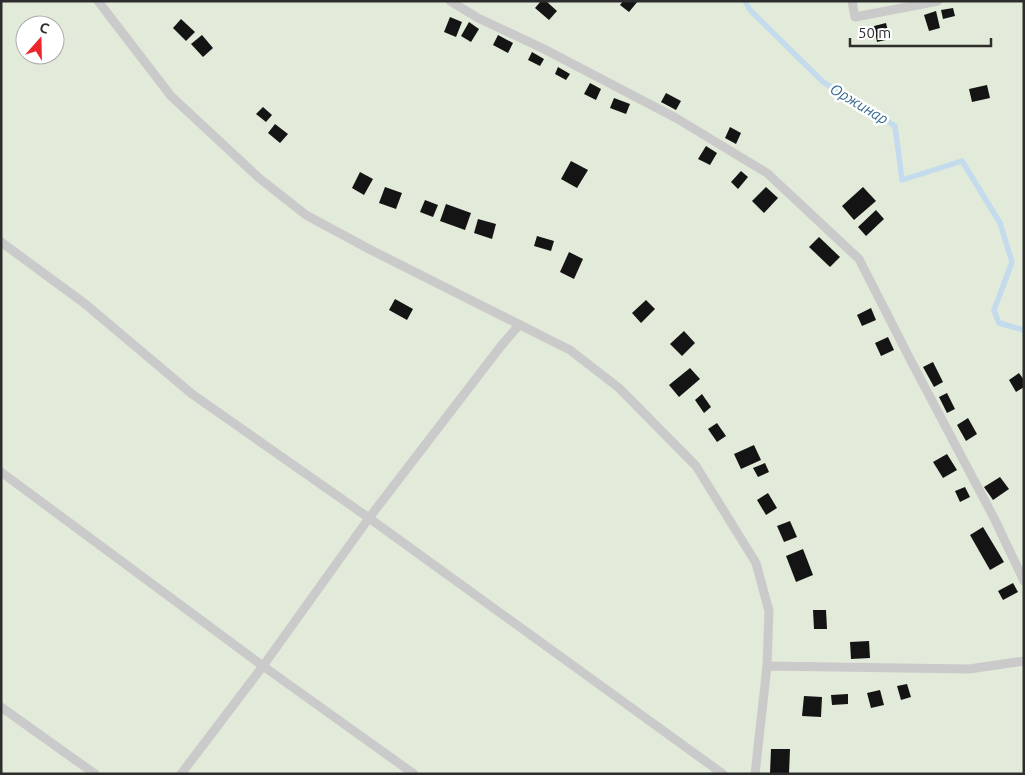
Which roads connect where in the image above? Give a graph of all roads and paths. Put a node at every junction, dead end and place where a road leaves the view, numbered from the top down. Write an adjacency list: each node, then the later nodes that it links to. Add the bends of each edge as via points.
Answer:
1 (98, 1): 6 (lane, via 171,96 259,178 306,215)
2 (450, 1): 9 (lane, via 676,118 767,173 859,259)
3 (852, 1): 4 (lane, via 855,17)
4 (938, 1)
5 (1, 242): 8 (lane, via 84,302 192,394)
6 (519, 325): 8 (lane); 12 (lane, via 570,350 619,388 696,466 756,563 769,611)
7 (1, 472): 11 (lane)
8 (369, 518): 11 (lane); 17 (lane)
9 (1024, 581)
10 (1024, 661): 12 (lane, via 968,670)
11 (263, 666): 15 (lane); 16 (lane)
12 (767, 666): 18 (lane)
13 (1, 707): 14 (lane)
14 (95, 774)
15 (181, 774)
16 (414, 774)
17 (723, 774)
18 (755, 774)

